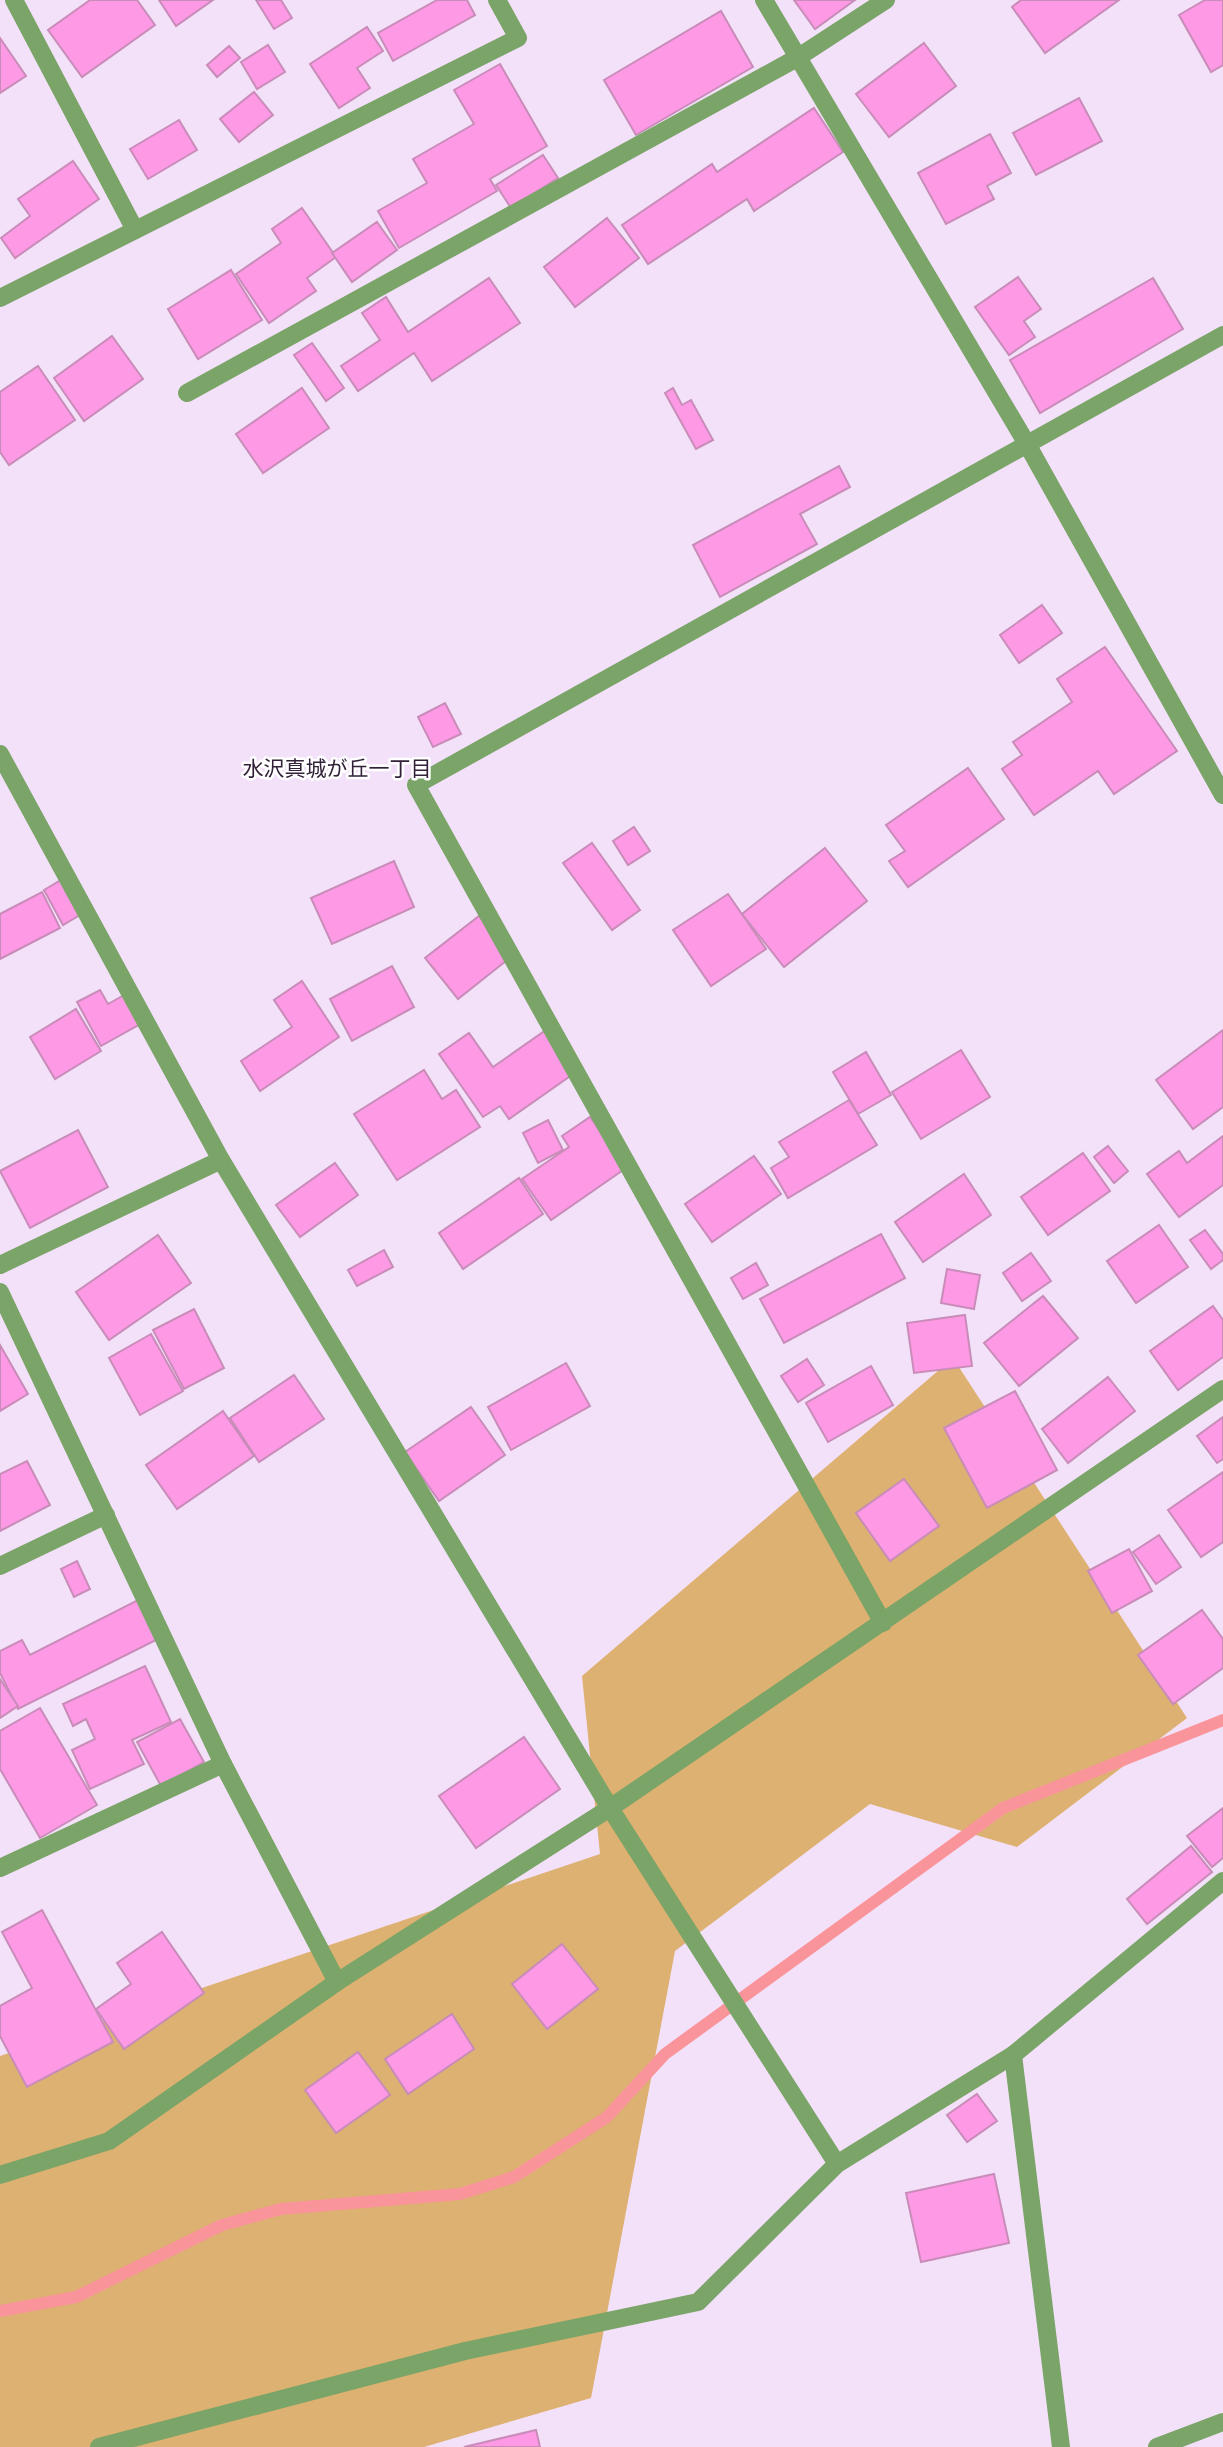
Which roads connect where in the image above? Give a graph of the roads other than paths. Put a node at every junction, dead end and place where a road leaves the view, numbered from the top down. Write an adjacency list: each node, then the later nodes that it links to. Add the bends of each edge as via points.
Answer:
1 (14, 0): 6 (street)
2 (497, 0): 6 (street, via 518,38)
3 (764, 0): 5 (street)
4 (886, 0): 5 (street)
5 (797, 58): 9 (street); 10 (street)
6 (135, 230): 7 (street)
7 (0, 298)
8 (1223, 335): 10 (street)
9 (187, 393)
10 (1027, 444): 12 (street); 19 (street, via 416,785)
11 (0, 754): 13 (street)
12 (1223, 795)
13 (221, 1160): 14 (street); 21 (street)
14 (0, 1265)
15 (0, 1292): 17 (street)
16 (1223, 1389): 19 (street)
17 (106, 1516): 18 (street); 20 (street)
18 (0, 1566)
19 (883, 1623): 21 (street)
20 (223, 1764): 22 (street); 24 (street)
21 (610, 1808): 24 (street); 26 (street)
22 (0, 1868)
23 (1223, 1881): 25 (street)
24 (337, 1982): 27 (street, via 109,2141)
25 (1013, 2055): 26 (street); 30 (street)
26 (837, 2164): 29 (street, via 698,2302 464,2351)
27 (0, 2175)
28 (1223, 2422): 31 (street)
29 (99, 2447)
30 (1061, 2447)
31 (1157, 2447)

